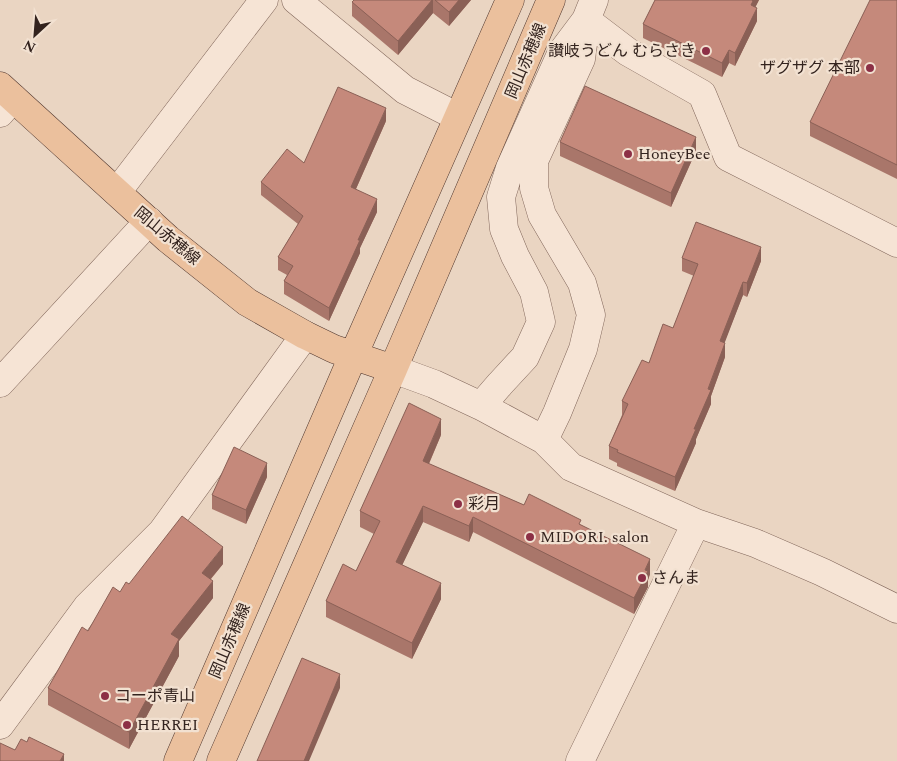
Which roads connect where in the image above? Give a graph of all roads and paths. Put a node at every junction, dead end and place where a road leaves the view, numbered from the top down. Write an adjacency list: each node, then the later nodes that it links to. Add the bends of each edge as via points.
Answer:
1 (264, 0): 8 (street)
2 (296, 0): 7 (street, via 406,90)
3 (552, 0): 13 (main road, 岡山赤穂線)
4 (507, 5): 7 (main road, 岡山赤穂線)
5 (590, 10): 10 (street, via 628,52 702,94 728,157); 15 (street, via 562,52 510,168 501,197 504,229 534,292 541,322 525,357); 16 (street, via 581,59 534,161 534,188 542,215 582,283 591,314 583,349)
6 (4, 99): 8 (main road, 岡山赤穂線)
7 (458, 117): 12 (main road, 岡山赤穂線)
8 (117, 192): 9 (main road, 岡山赤穂線)
9 (149, 221): 11 (main road, 岡山赤穂線, via 248,302); 14 (street)
10 (897, 242)
11 (305, 335): 12 (main road, 岡山赤穂線); 19 (street, via 162,532 87,607)
12 (353, 356): 13 (main road, 岡山赤穂線); 20 (main road, 岡山赤穂線)
13 (393, 369): 15 (street); 21 (main road, 岡山赤穂線)
14 (0, 383)
15 (481, 406): 16 (street)
16 (544, 440): 17 (street, via 571,467)
17 (696, 523): 18 (street, via 763,546); 22 (street)
18 (897, 610)
19 (0, 726)
20 (178, 761)
21 (221, 761)
22 (580, 761)

